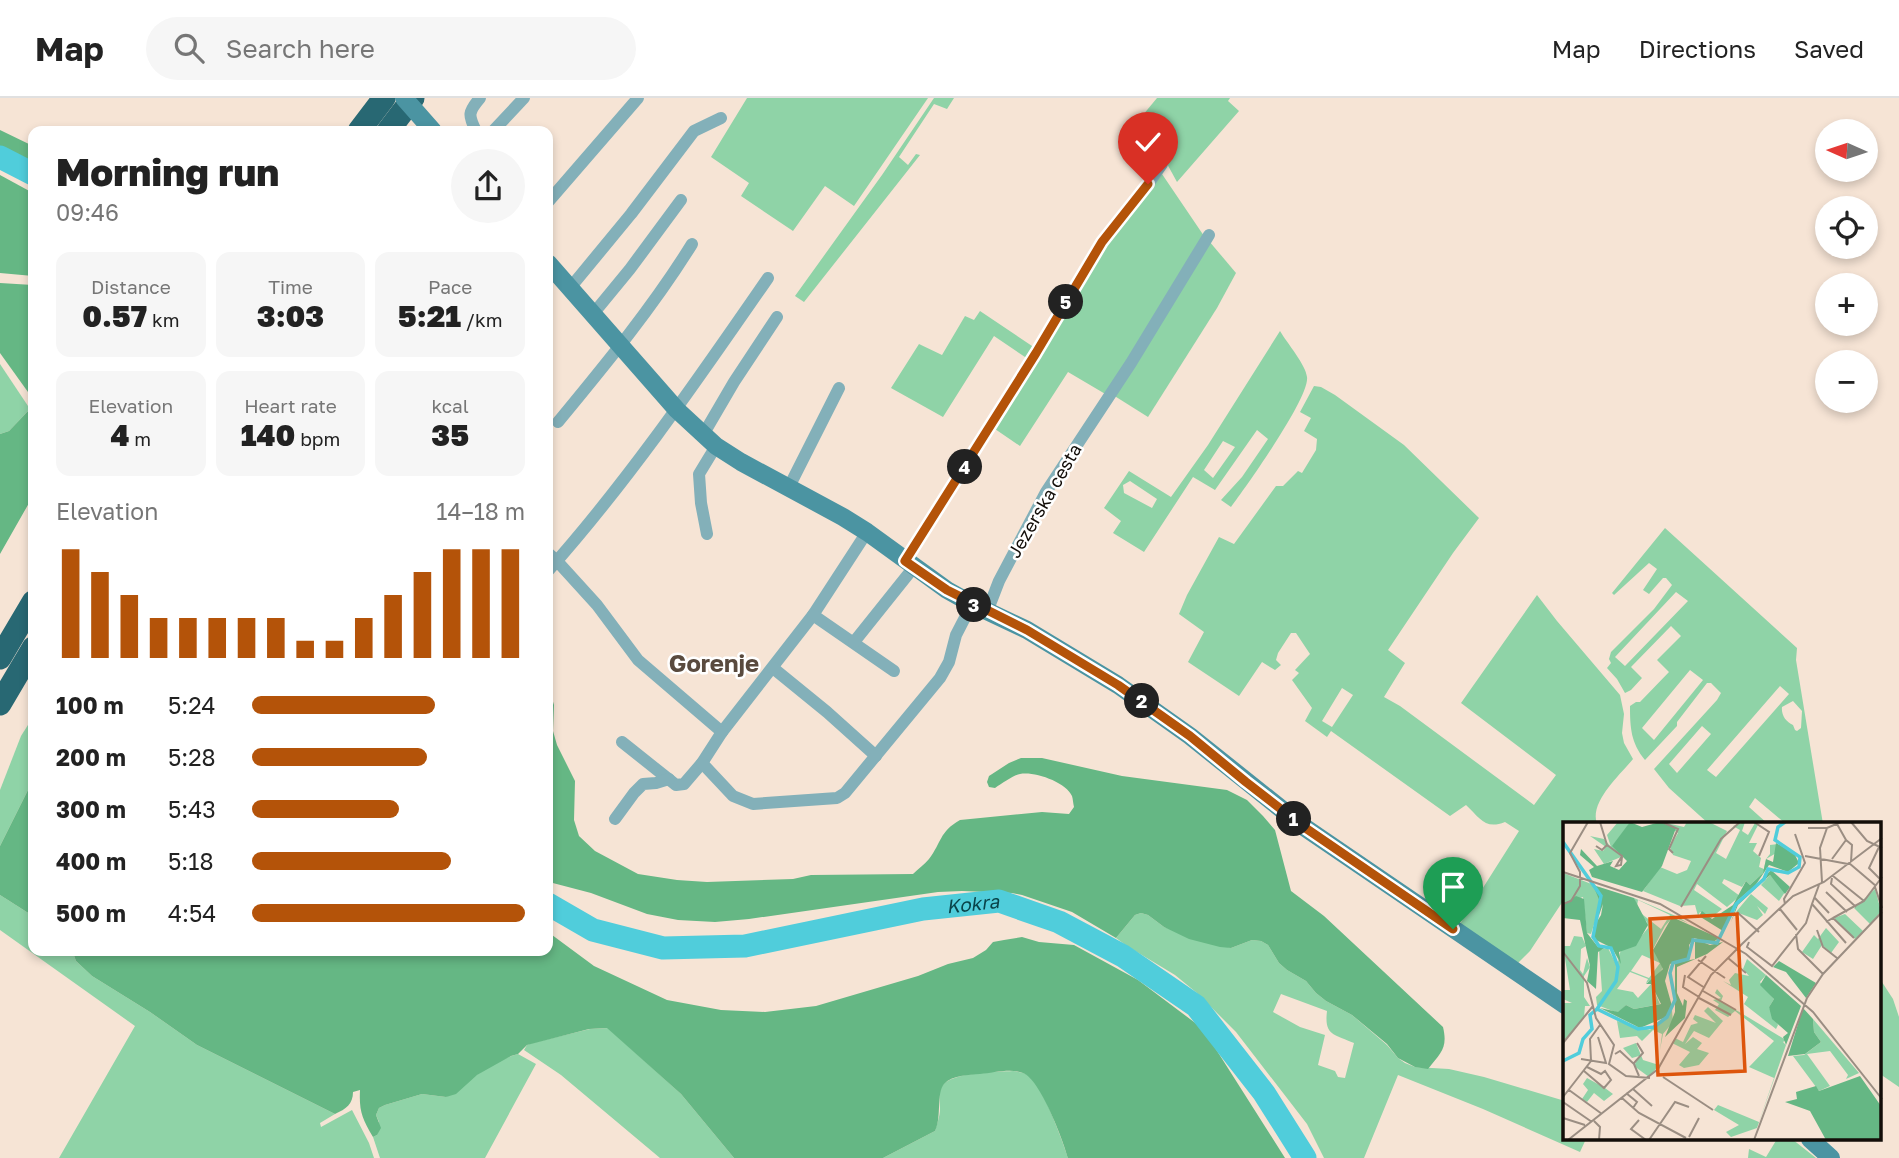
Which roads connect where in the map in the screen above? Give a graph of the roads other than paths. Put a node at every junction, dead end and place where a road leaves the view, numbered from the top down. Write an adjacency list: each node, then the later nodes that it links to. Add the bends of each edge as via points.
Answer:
1 (384, 98): 8 (highway)
2 (404, 98): 10 (street, bridge)
3 (413, 98): 9 (highway)
4 (480, 98): 11 (street, via 472,108)
5 (524, 98): 12 (street)
6 (638, 98): 14 (street)
7 (720, 118): 20 (street, via 694,131)
8 (363, 126)
9 (392, 126)
10 (429, 126)
11 (474, 126)
12 (498, 126)
13 (1162, 164): 33 (street, via 1102,242)
14 (553, 196)
15 (681, 201): 21 (street)
16 (1209, 236): 34 (street, Jezerska cesta, via 1046,492)
17 (692, 244): 23 (street)
18 (553, 269): 20 (street)
19 (768, 278): 25 (street)
20 (570, 288): 21 (street)
21 (593, 314): 23 (street)
22 (777, 317): 27 (street, via 734,382)
23 (620, 344): 25 (street); 26 (street)
24 (839, 388): 28 (street)
25 (677, 410): 27 (street); 31 (street, via 577,538)
26 (558, 422)
27 (709, 440): 28 (street); 30 (street, via 699,474)
28 (789, 487): 29 (street)
29 (867, 532): 33 (street); 36 (street)
30 (706, 534)
31 (553, 556)
32 (553, 558): 43 (street, via 597,605 638,660)
33 (909, 564): 34 (street); 37 (street)
34 (980, 608): 45 (street, Jezerska cesta, via 956,635 940,678); 49 (street, via 1038,636 1127,691 1304,827)
35 (28, 610): 39 (highway)
36 (813, 615): 37 (street); 40 (street)
37 (854, 642): 41 (street)
38 (28, 656): 42 (highway)
39 (0, 658)
40 (773, 668): 43 (street); 45 (street)
41 (894, 671)
42 (0, 704)
43 (722, 732): 46 (street)
44 (622, 743): 47 (street)
45 (876, 756): 46 (street, Jezerska cesta, via 837,798 802,802 753,804 733,796)
46 (702, 764): 47 (street, via 684,784)
47 (669, 779): 48 (street, via 643,783)
48 (615, 819)
49 (1563, 1004)
50 (1811, 1140): 51 (street)
51 (1831, 1158)

